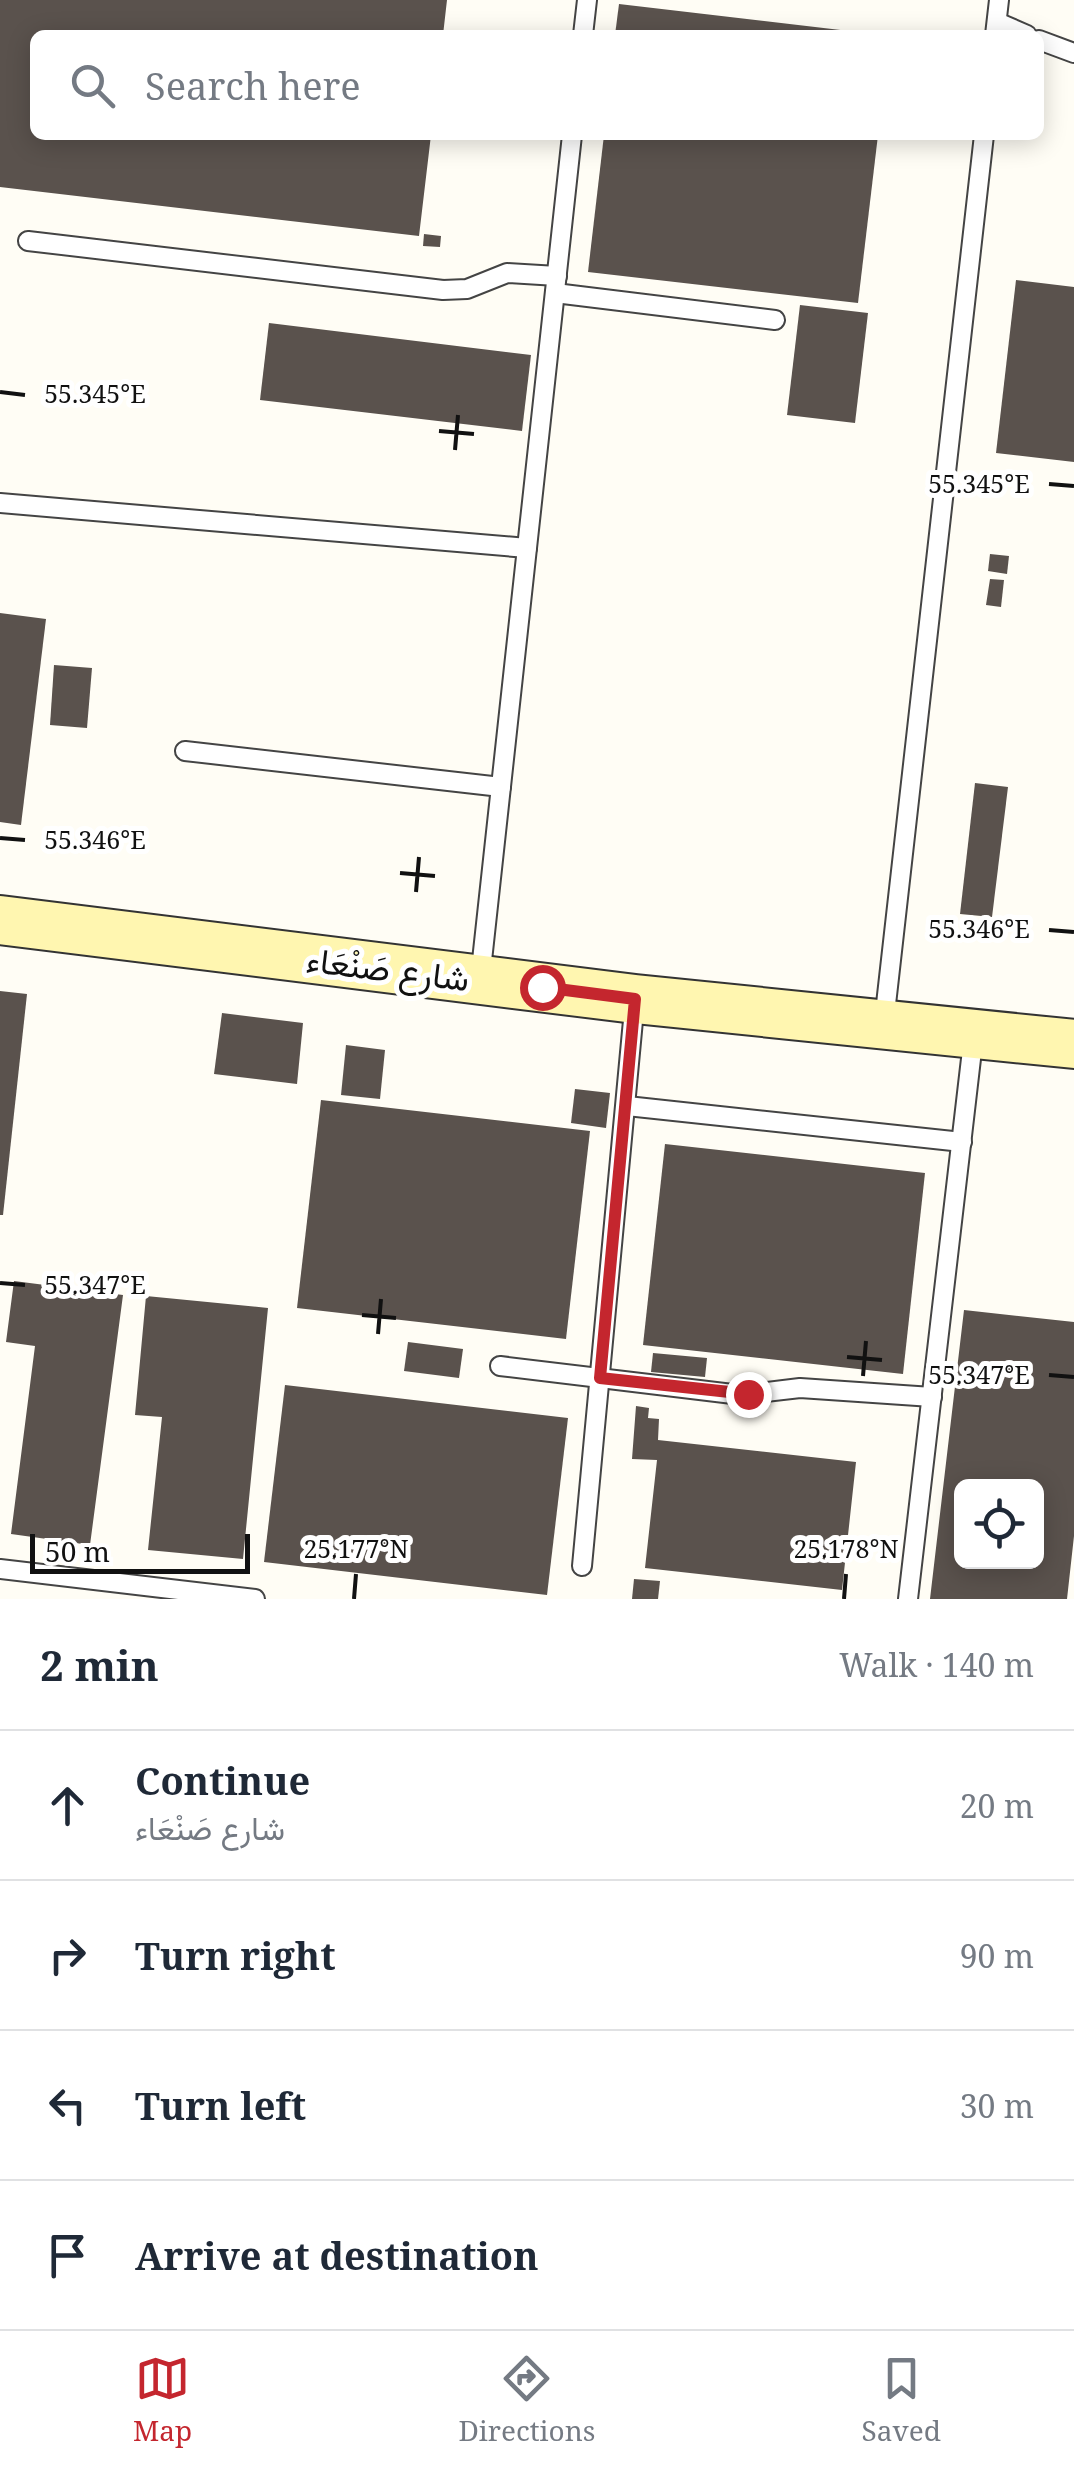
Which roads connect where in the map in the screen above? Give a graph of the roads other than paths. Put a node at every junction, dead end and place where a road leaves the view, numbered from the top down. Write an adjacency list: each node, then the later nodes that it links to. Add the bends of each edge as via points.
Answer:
1 (587, 0): 4 (lane)
2 (999, 0): 3 (lane)
3 (996, 29)
4 (584, 30)
5 (1044, 42): 6 (lane)
6 (1074, 53)
7 (571, 140): 10 (lane)
8 (983, 140): 19 (lane)
9 (28, 241): 10 (lane, via 443,290 506,273)
10 (556, 284): 11 (lane); 13 (lane)
11 (775, 320)
12 (0, 502): 13 (lane)
13 (527, 548): 15 (lane)
14 (185, 751): 15 (lane)
15 (501, 787): 17 (lane)
16 (0, 920): 17 (street, شارع صَنْعَاء)
17 (480, 979): 18 (street, شارع صَنْعَاء)
18 (635, 999): 19 (street, شارع صَنْعَاء); 22 (lane)
19 (884, 1022): 20 (street, شارع صَنْعَاء)
20 (974, 1034): 21 (street, شارع صَنْعَاء); 23 (lane)
21 (1074, 1044)
22 (627, 1106): 23 (lane); 25 (lane)
23 (962, 1142): 26 (lane)
24 (500, 1366): 25 (lane)
25 (600, 1378): 26 (lane, via 741,1394 800,1388); 27 (lane)
26 (932, 1397): 30 (lane)
27 (582, 1566)
28 (0, 1568): 29 (lane)
29 (254, 1599)
30 (908, 1599)

